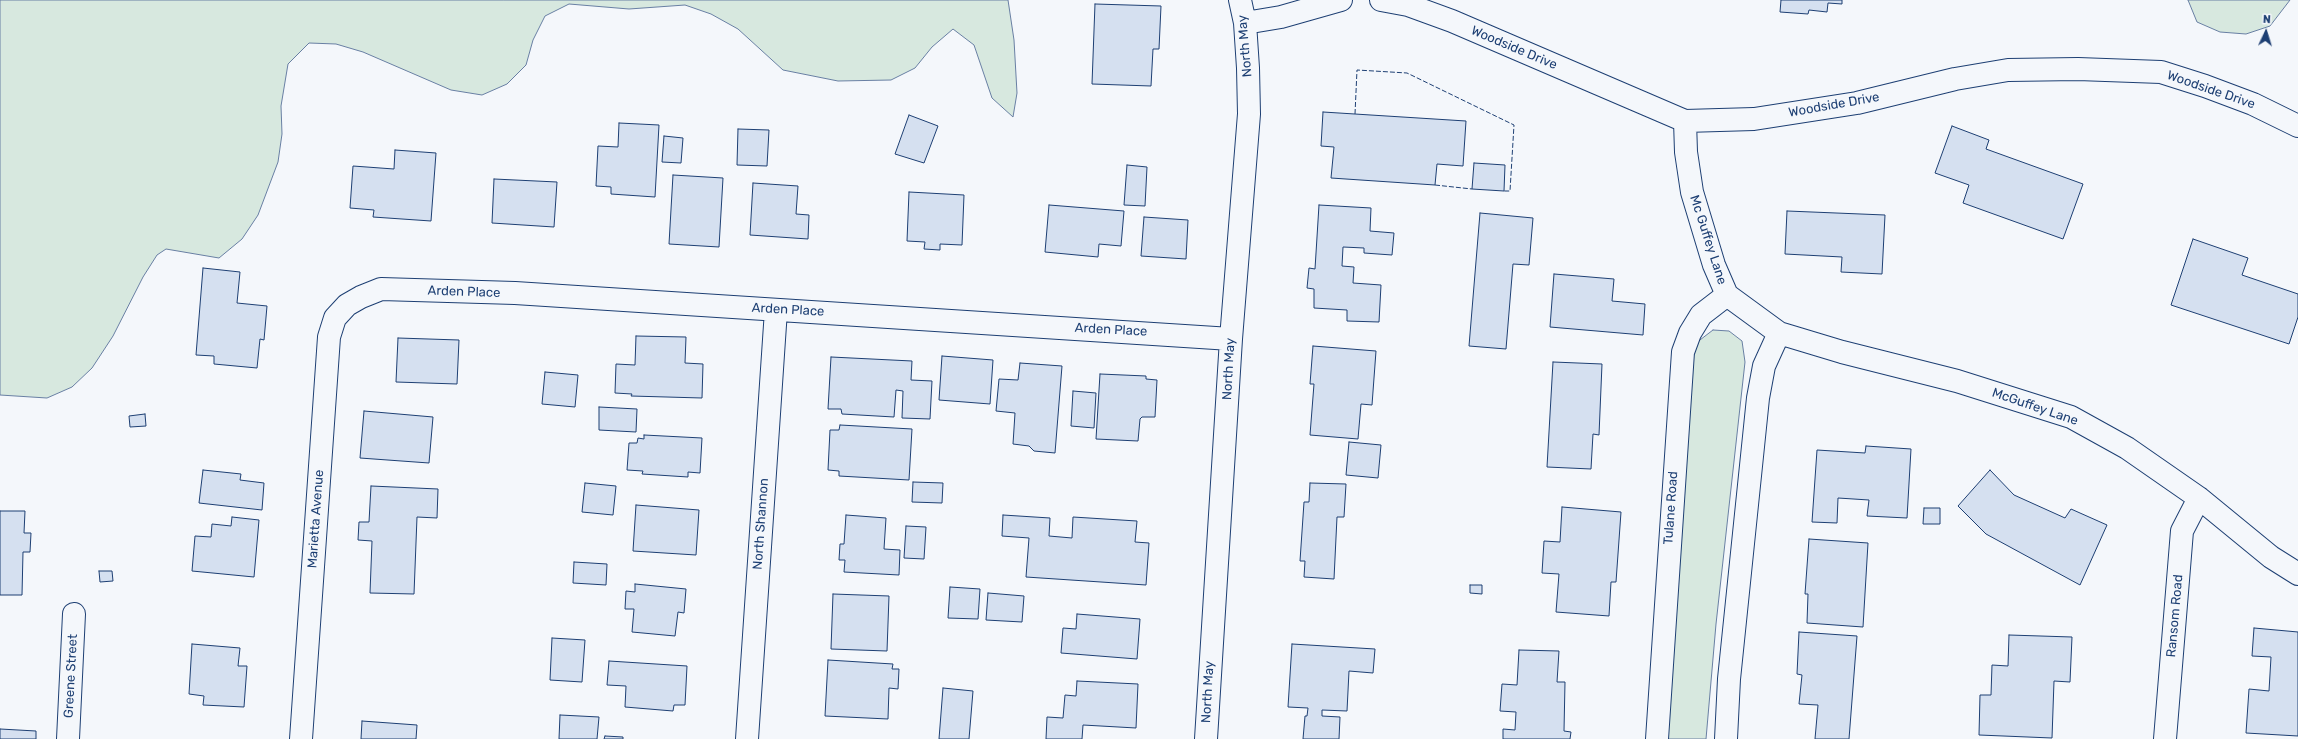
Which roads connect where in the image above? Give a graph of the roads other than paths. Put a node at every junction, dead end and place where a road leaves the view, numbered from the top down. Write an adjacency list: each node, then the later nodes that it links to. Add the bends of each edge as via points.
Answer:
1 (1240, 0): 4 (street, North May)
2 (1341, 0): 4 (street, via 1281,17)
3 (1381, 0): 5 (street, Woodside Drive, via 1408,4 1452,21)
4 (1245, 23): 11 (street, North May, via 1249,114)
5 (1685, 121): 6 (street, Woodside Drive, via 1754,120 1857,103 1955,78 2008,70 2078,69 2161,72 2252,104); 7 (street, Mc Guffey Lane, via 1686,152 1692,192 1714,265)
6 (2298, 126)
7 (1727, 295): 10 (street, Mc Guffey Lane); 19 (street, Tulane Road, via 1701,315 1683,352)
8 (347, 305): 9 (street, Arden Place, via 381,289 515,293); 16 (street, Marietta Avenue, via 335,318 329,337)
9 (776, 310): 11 (street, Arden Place); 17 (street, North Shannon)
10 (1780, 333): 12 (street, McGuffey Lane, via 1958,382 2071,417 2127,448); 20 (street, via 1764,366 1758,398 1729,678)
11 (1231, 339): 18 (street, North May)
12 (2199, 498): 13 (street, McGuffey Lane, via 2272,557); 21 (street, Ransom Road, via 2182,531)
13 (2298, 574)
14 (74, 614): 15 (street, Greene Street)
15 (68, 739)
16 (301, 739)
17 (747, 739)
18 (1206, 739)
19 (1657, 739)
20 (1726, 739)
21 (2165, 739)

